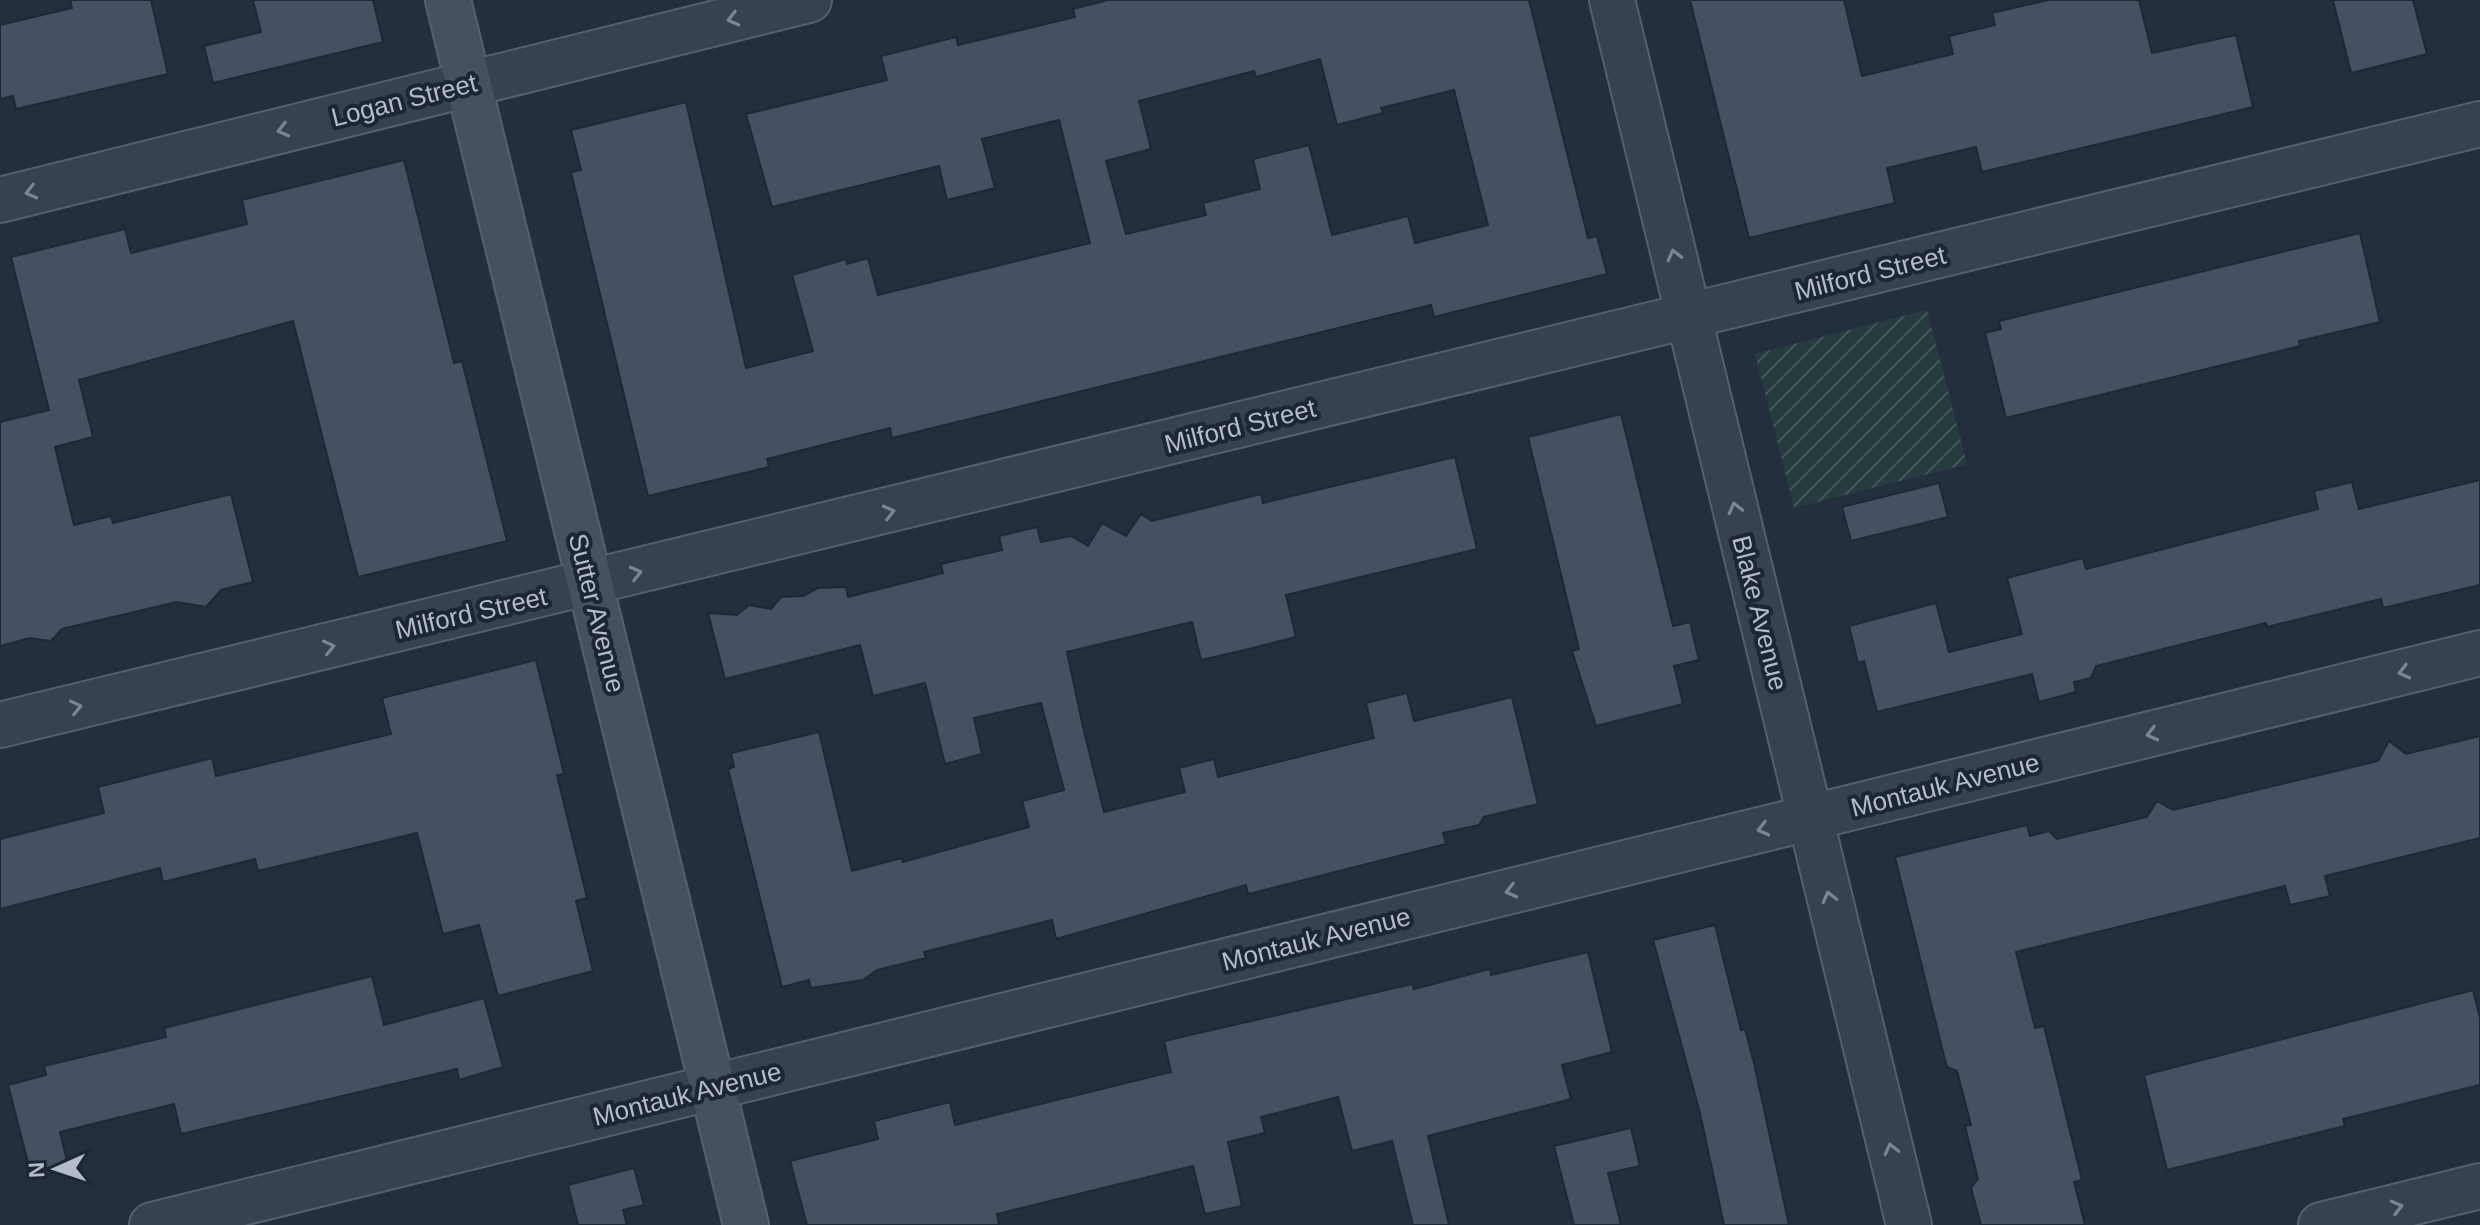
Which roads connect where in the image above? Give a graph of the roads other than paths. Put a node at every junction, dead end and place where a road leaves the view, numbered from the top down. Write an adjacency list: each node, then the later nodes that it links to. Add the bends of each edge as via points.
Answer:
1 (448, 0): 4 (street, Sutter Avenue)
2 (809, 0): 4 (street, Logan Street, one-way to 4)
3 (1612, 0): 7 (street, Blake Avenue, one-way to 3)
4 (468, 84): 6 (street, Logan Street, one-way to 6); 8 (street, Sutter Avenue)
5 (2480, 124): 7 (street, Milford Street)
6 (0, 200)
7 (1689, 317): 8 (street, Milford Street, one-way to 7); 11 (street, Blake Avenue, one-way to 7)
8 (590, 584): 10 (street, Milford Street, one-way to 8); 12 (street, Sutter Avenue)
9 (2480, 653): 11 (street, Montauk Avenue, one-way to 11)
10 (0, 725)
11 (1810, 818): 12 (street, Montauk Avenue, one-way to 12); 16 (street, Blake Avenue, one-way to 11)
12 (713, 1087): 14 (street, Montauk Avenue); 15 (street, Sutter Avenue)
13 (2480, 1186): 17 (street, one-way to 13)
14 (152, 1225)
15 (746, 1225)
16 (1909, 1225)
17 (2321, 1225)

